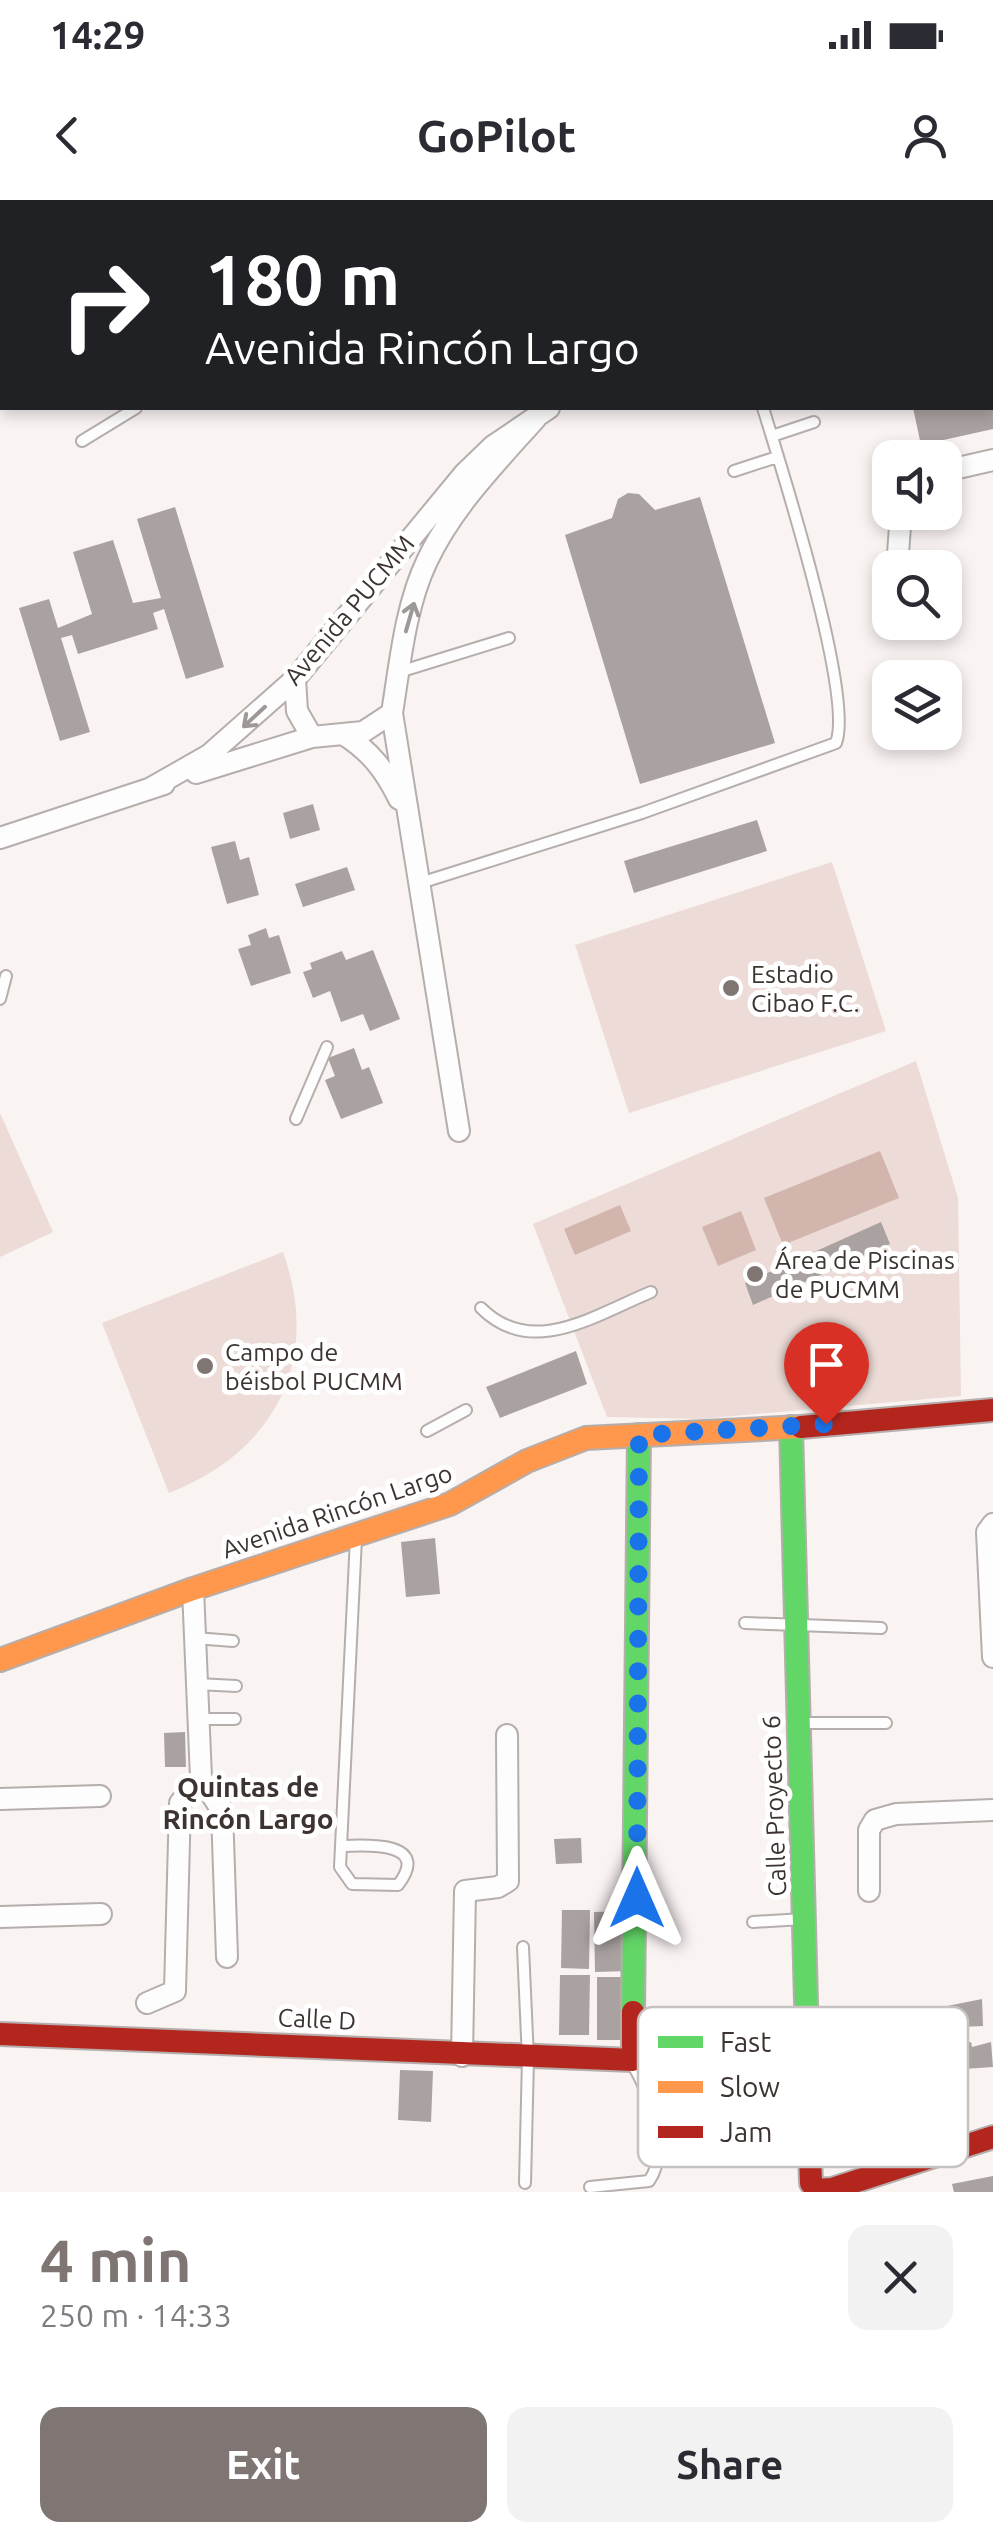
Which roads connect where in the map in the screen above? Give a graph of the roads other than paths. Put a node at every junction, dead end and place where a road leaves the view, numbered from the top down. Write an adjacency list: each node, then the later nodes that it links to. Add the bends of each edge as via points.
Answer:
1 (133, 410): 6 (lane)
2 (765, 410): 5 (lane)
3 (542, 413): 12 (street, Avenida PUCMM, one-way to 3, via 426,563 464,499); 13 (street, Avenida PUCMM, via 464,474)
4 (814, 422): 5 (lane)
5 (772, 436): 7 (lane)
6 (82, 440)
7 (777, 457): 10 (lane); 20 (lane, via 830,656 841,724 836,742)
8 (993, 460): 9 (street)
9 (962, 467)
10 (734, 470)
11 (509, 638): 12 (lane)
12 (398, 673): 14 (street, Avenida PUCMM)
13 (294, 680): 16 (street, via 297,711); 17 (street, Avenida PUCMM, one-way to 17, via 209,755)
14 (392, 713): 15 (street, Avenida PUCMM, via 378,726); 18 (street)
15 (343, 734): 16 (street, Avenida PUCMM); 18 (street, via 386,773)
16 (312, 737): 17 (street, Avenida PUCMM)
17 (151, 788): 19 (street, Avenida PUCMM)
18 (405, 812): 20 (street)
19 (0, 838)
20 (417, 884): 25 (street)
21 (6, 976): 22 (lane)
22 (0, 999)
23 (328, 1047): 24 (lane)
24 (296, 1119)
25 (459, 1131)
26 (651, 1292): 27 (lane, via 542,1336 518,1333)
27 (482, 1308)
28 (466, 1410): 31 (lane)
29 (993, 1410): 30 (street, Avenida Rincón Largo)
30 (792, 1428): 32 (street, Avenida Rincón Largo); 37 (street, Calle Proyecto 6)
31 (427, 1431)
32 (639, 1435): 34 (street, Avenida Rincón Largo, via 586,1438 527,1461 450,1504); 67 (street, via 636,2052)
33 (990, 1528): 41 (street)
34 (356, 1537): 35 (street, Avenida Rincón Largo); 54 (lane)
35 (193, 1590): 39 (street); 42 (street, Avenida Rincón Largo)
36 (745, 1623): 37 (lane)
37 (797, 1627): 38 (lane); 47 (street, Calle Proyecto 6)
38 (882, 1628)
39 (195, 1638): 40 (lane); 43 (street)
40 (233, 1641)
41 (993, 1658)
42 (0, 1660)
43 (197, 1684): 44 (lane); 45 (street)
44 (236, 1686)
45 (198, 1718): 46 (lane); 50 (street)
46 (235, 1719)
47 (799, 1723): 48 (lane); 58 (street, Calle Proyecto 6)
48 (886, 1723)
49 (507, 1735): 65 (street, via 508,1881 465,1890)
50 (201, 1778): 61 (street, via 222,1811); 62 (street, via 180,1803 175,1991)
51 (100, 1796): 52 (street)
52 (0, 1799)
53 (993, 1810): 55 (street, via 875,1820 869,1830)
54 (342, 1846): 54 (lane, via 344,1879 398,1886 405,1868 398,1849)
55 (869, 1891)
56 (101, 1914): 57 (street)
57 (0, 1918)
58 (804, 1919): 59 (lane); 63 (street, Calle Proyecto 6)
59 (752, 1922)
60 (523, 1947): 66 (lane)
61 (227, 1956)
62 (146, 2003)
63 (807, 2007)
64 (0, 2034): 65 (street, Calle D)
65 (462, 2056): 66 (street, Calle D)
66 (528, 2059): 67 (street, Calle D); 74 (lane)
67 (630, 2062): 68 (lane)
68 (638, 2074)
69 (993, 2137): 70 (street, Calle Proyecto 6)
70 (968, 2145)
71 (655, 2167): 75 (lane, via 649,2181)
72 (812, 2167): 73 (street, Calle Proyecto 6, via 816,2190)
73 (900, 2167)
74 (525, 2183)
75 (590, 2187)

